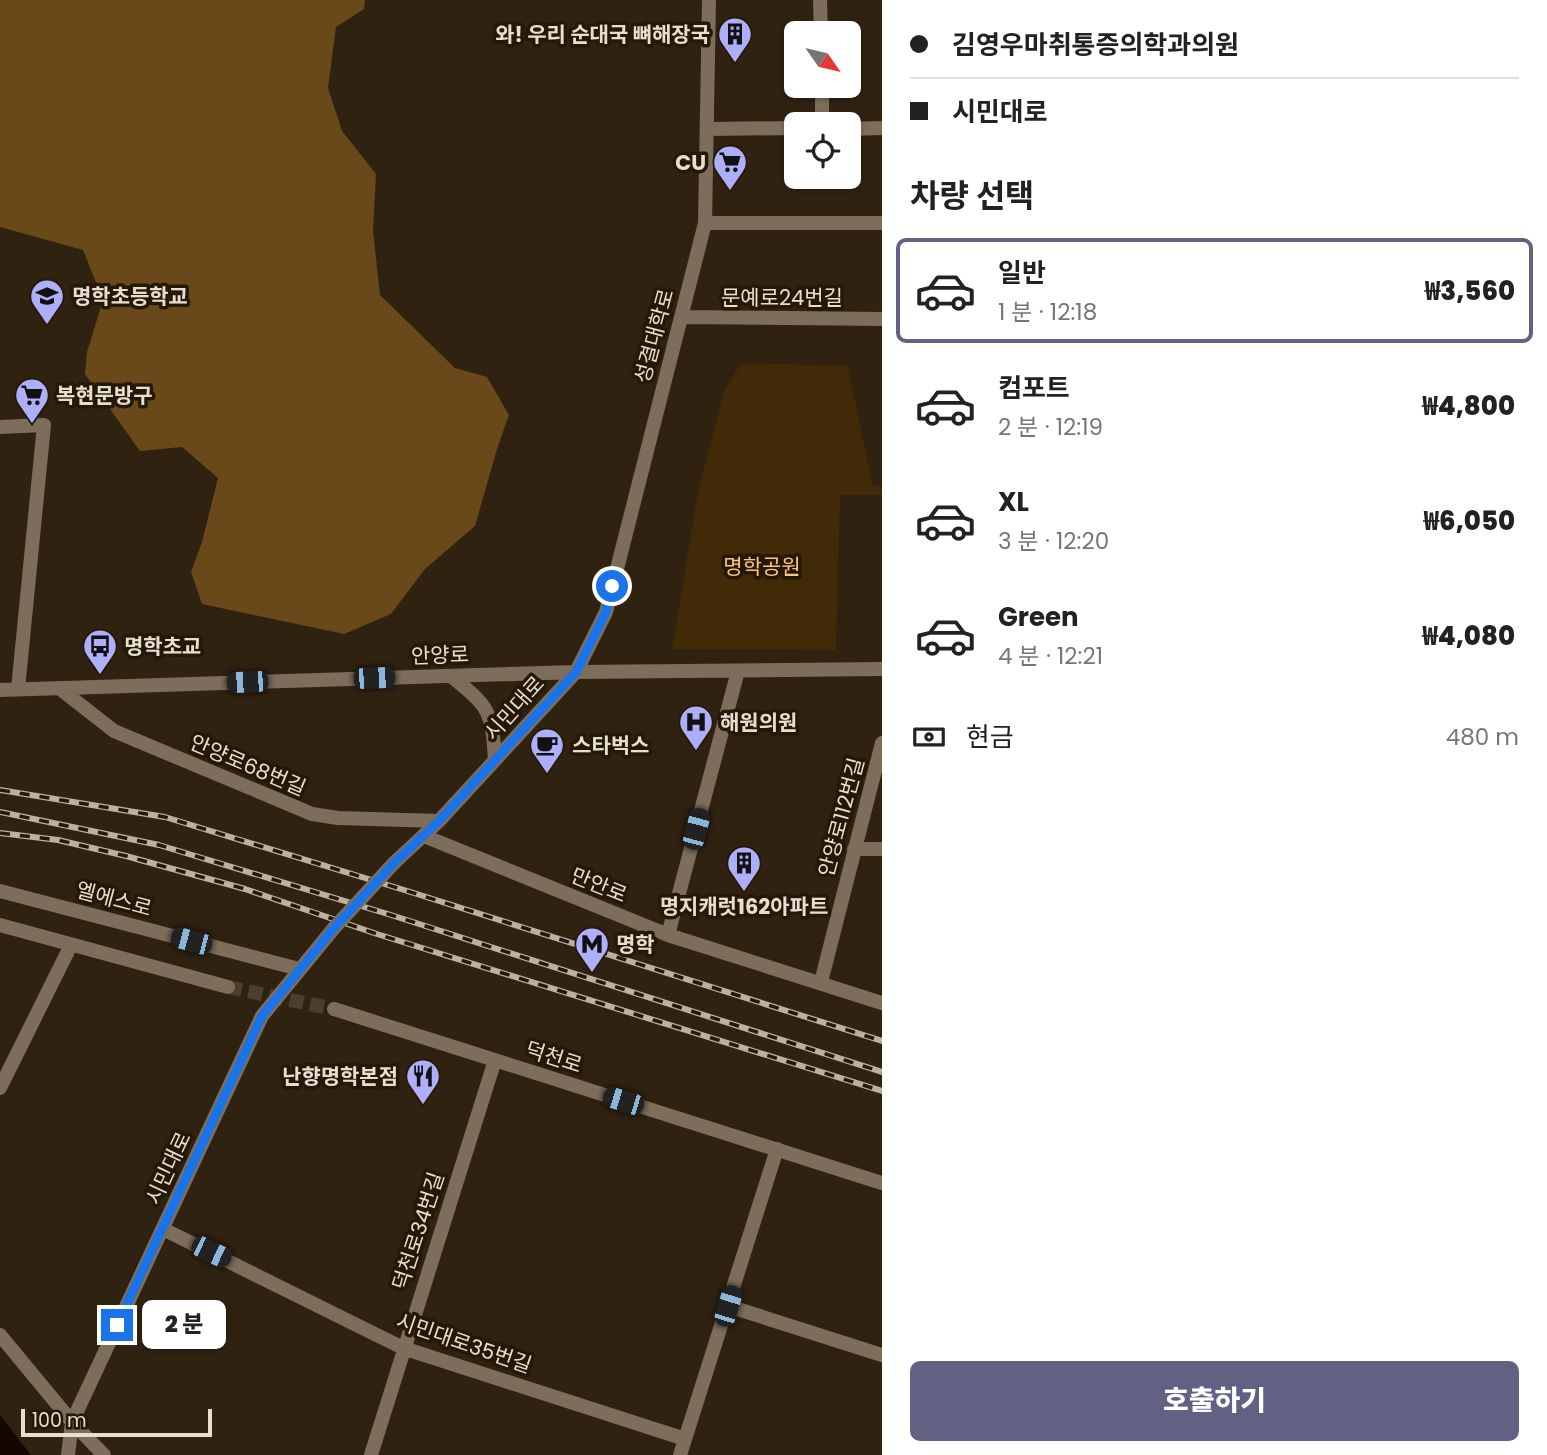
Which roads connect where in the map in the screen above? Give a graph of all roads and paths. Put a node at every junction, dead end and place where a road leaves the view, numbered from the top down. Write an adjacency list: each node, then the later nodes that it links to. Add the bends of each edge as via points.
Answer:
1 (709, 0): 6 (street, 성결대학로)
2 (820, 0): 3 (street)
3 (821, 21)
4 (784, 128): 6 (street)
5 (882, 128): 7 (street)
6 (708, 129): 8 (street, 성결대학로)
7 (861, 129)
8 (705, 223): 9 (street); 10 (street, 성결대학로)
9 (882, 223)
10 (682, 317): 11 (street, 문예로24번길); 15 (street, 성결대학로, via 606,612)
11 (882, 319)
12 (0, 427): 18 (street, via 44,425)
13 (738, 670): 14 (street, 안양로); 15 (street, 안양로); 28 (street)
14 (882, 670)
15 (576, 672): 16 (street, 안양로); 21 (street, 시민대로)
16 (450, 676): 17 (street, 안양로); 21 (street, via 488,712)
17 (59, 688): 18 (street, 안양로); 22 (street, 안양로68번길, via 114,731 312,814)
18 (18, 689): 19 (street, 안양로)
19 (0, 690)
20 (882, 743): 24 (street, 안양로112번길)
21 (495, 760): 22 (street, 시민대로)
22 (439, 821): 23 (street, 시민대로)
23 (424, 836): 28 (street, 만안로); 30 (street, 시민대로, bridge)
24 (854, 849): 25 (street); 31 (street, 안양로112번길)
25 (882, 849)
26 (0, 891): 30 (street, 엘에스로)
27 (0, 926): 29 (street)
28 (668, 935): 31 (street, 만안로)
29 (71, 945): 32 (street); 36 (street)
30 (299, 969): 39 (street, 시민대로, via 262,1016)
31 (821, 982): 33 (street, 만안로)
32 (228, 988)
33 (882, 1003)
34 (334, 1009): 35 (street, 덕천로)
35 (495, 1060): 37 (street, 덕천로); 42 (street, 덕천로34번길)
36 (0, 1088)
37 (777, 1149): 38 (street, 덕천로); 40 (street)
38 (882, 1182)
39 (163, 1229): 42 (street, 시민대로35번길); 44 (street, 시민대로)
40 (728, 1306): 43 (street); 45 (street)
41 (0, 1335): 44 (street)
42 (403, 1348): 45 (street, 시민대로35번길); 48 (street, 덕천로34번길)
43 (882, 1355)
44 (72, 1422): 46 (street, 시민대로); 47 (street)
45 (685, 1439): 49 (street)
46 (69, 1448)
47 (104, 1455)
48 (371, 1455)
49 (680, 1455)

